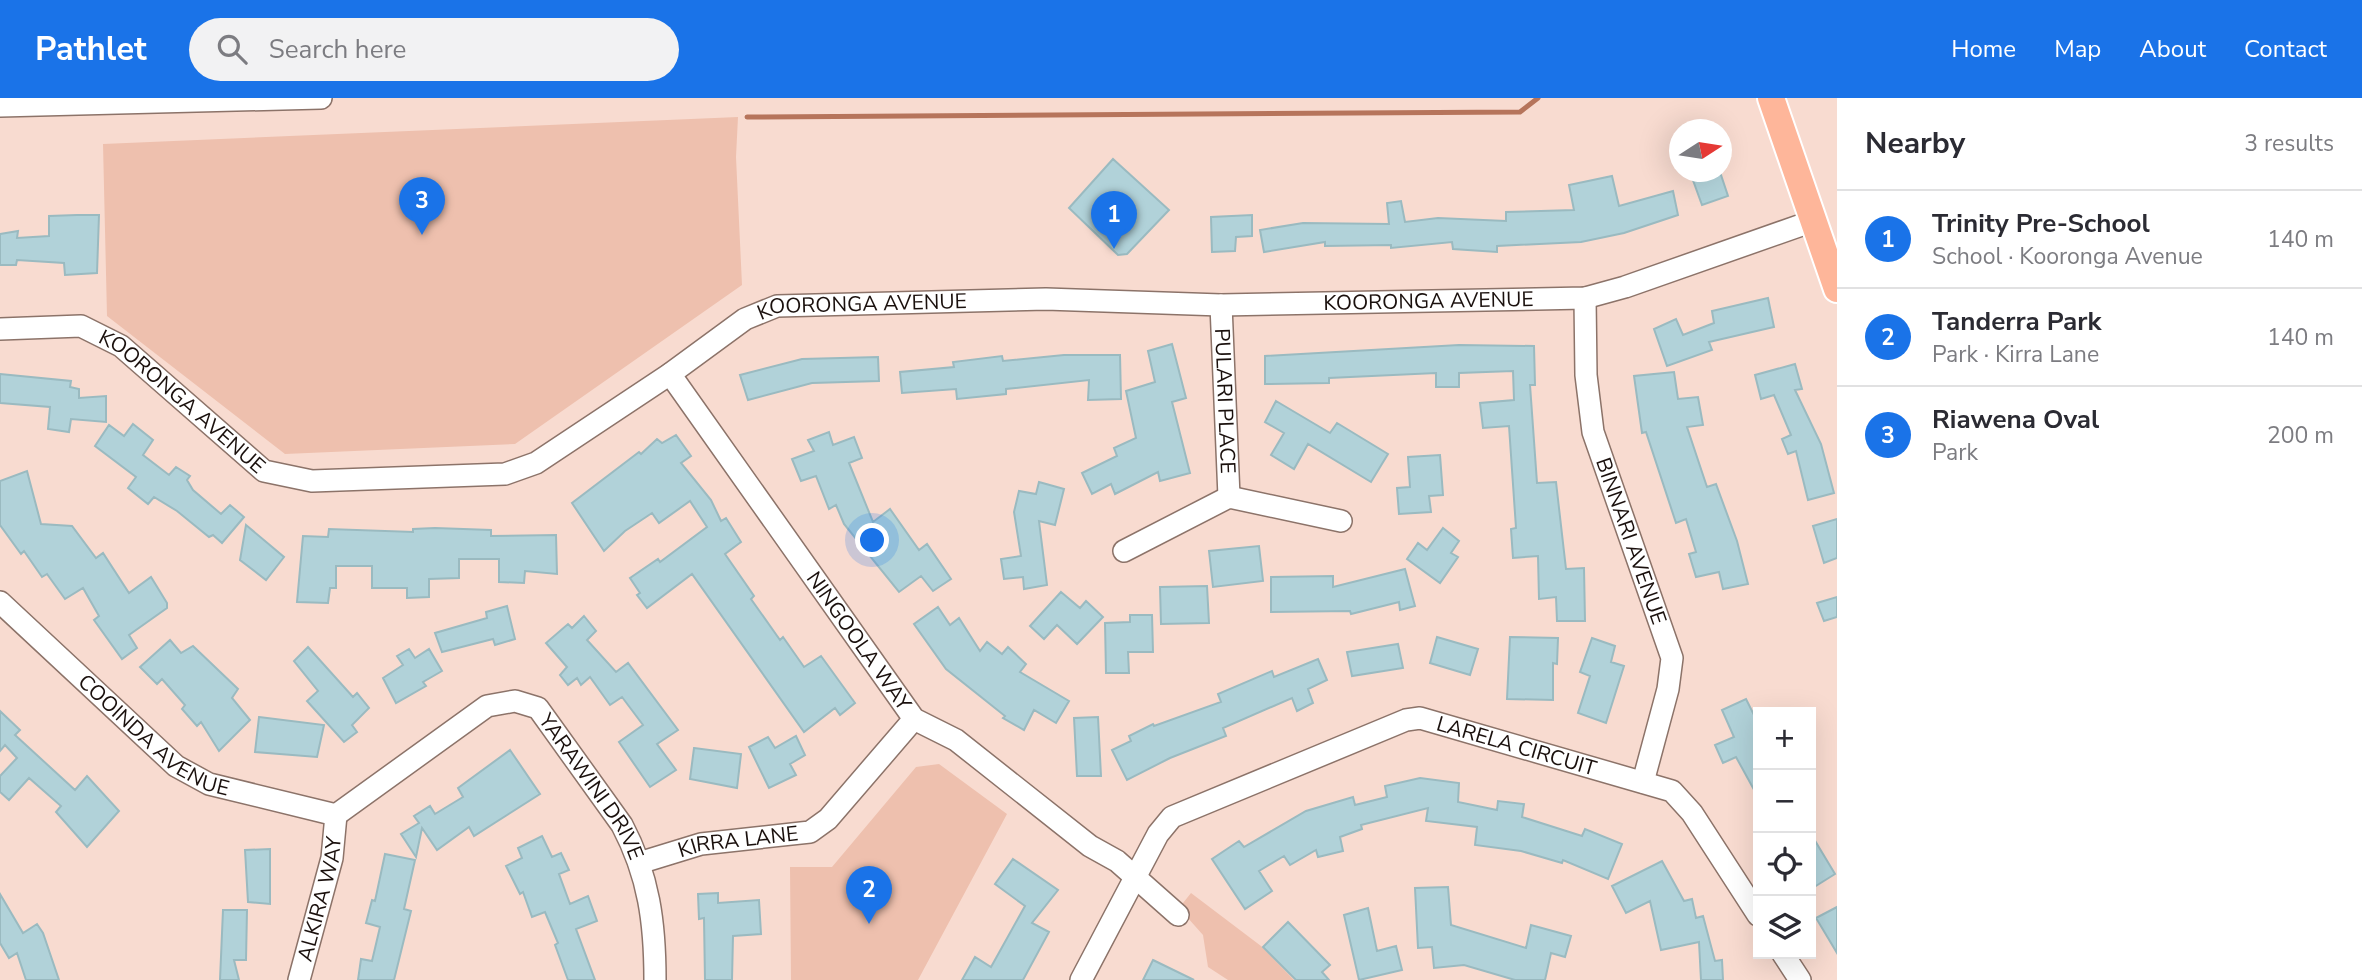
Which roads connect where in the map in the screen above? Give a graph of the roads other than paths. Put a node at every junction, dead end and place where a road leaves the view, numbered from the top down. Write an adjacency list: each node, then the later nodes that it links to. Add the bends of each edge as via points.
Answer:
1 (321, 98): 3 (street)
2 (1770, 98): 4 (main road)
3 (0, 106)
4 (1813, 221): 5 (main road); 6 (street, KOORONGA AVENUE)
5 (1837, 289)
6 (1585, 298): 7 (street, KOORONGA AVENUE); 15 (street, BINNARI AVENUE, via 1593,432 1672,658)
7 (1221, 304): 9 (street, KOORONGA AVENUE, via 1046,299 777,306 745,320); 10 (street, PULARI PLACE)
8 (0, 329): 9 (street, KOORONGA AVENUE, via 81,326 121,346 264,471 312,481 505,474 536,463)
9 (670, 374): 14 (street, NINGOOLA WAY)
10 (1229, 497): 11 (street, PULARI PLACE); 12 (street, PULARI PLACE)
11 (1341, 521)
12 (1124, 551)
13 (0, 602): 16 (street, COOINDA AVENUE, via 176,766 209,784)
14 (914, 719): 17 (street, KIRRA LANE, via 828,819 810,832 701,844); 18 (street, NINGOOLA WAY, via 956,740)
15 (1643, 782): 18 (street, LARELA CIRCUIT, via 1434,719 1406,720 1171,817); 19 (street, LARELA CIRCUIT, via 1672,791 1683,801)
16 (336, 815): 17 (street, YARAWINI DRIVE, via 487,706 515,701 547,716 622,825); 22 (street, ALKIRA WAY, via 332,858)
17 (639, 863): 23 (street, YARAWINI DRIVE, via 653,918)
18 (1136, 879): 20 (street); 24 (street, LARELA CIRCUIT)
19 (1753, 907)
20 (1178, 915)
21 (1786, 959): 25 (street)
22 (299, 980)
23 (655, 980)
24 (1082, 980)
25 (1800, 980)

